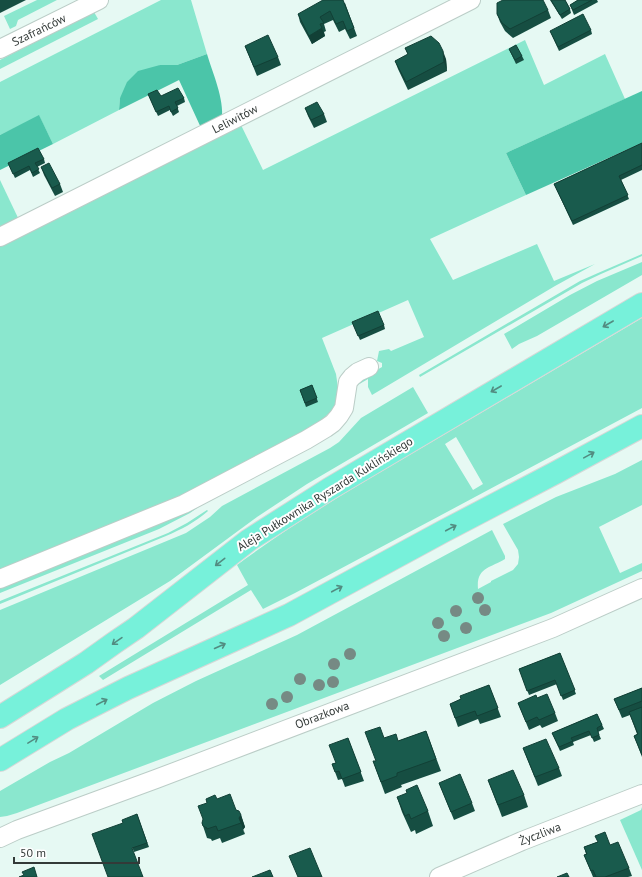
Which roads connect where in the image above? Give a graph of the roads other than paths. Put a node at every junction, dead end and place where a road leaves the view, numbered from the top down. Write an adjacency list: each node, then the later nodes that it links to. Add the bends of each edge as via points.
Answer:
1 (99, 0): 3 (street, Szafrańców)
2 (471, 0): 4 (street, Leliwitów)
3 (0, 49)
4 (0, 237)
5 (642, 304): 10 (main road, Aleja Pułkownika Ryszarda Kuklińskiego, one-way to 10, via 342,481 249,540 136,628)
6 (369, 367): 8 (street, via 358,372 348,382 344,408 333,423 306,440 184,504)
7 (642, 426): 11 (main road, one-way to 7, via 67,719 128,688 289,615)
8 (0, 579)
9 (642, 588): 13 (street, Obrazkowa, via 552,628)
10 (0, 717)
11 (0, 760)
12 (642, 794): 14 (street, Życzliwa)
13 (0, 838)
14 (439, 877)

